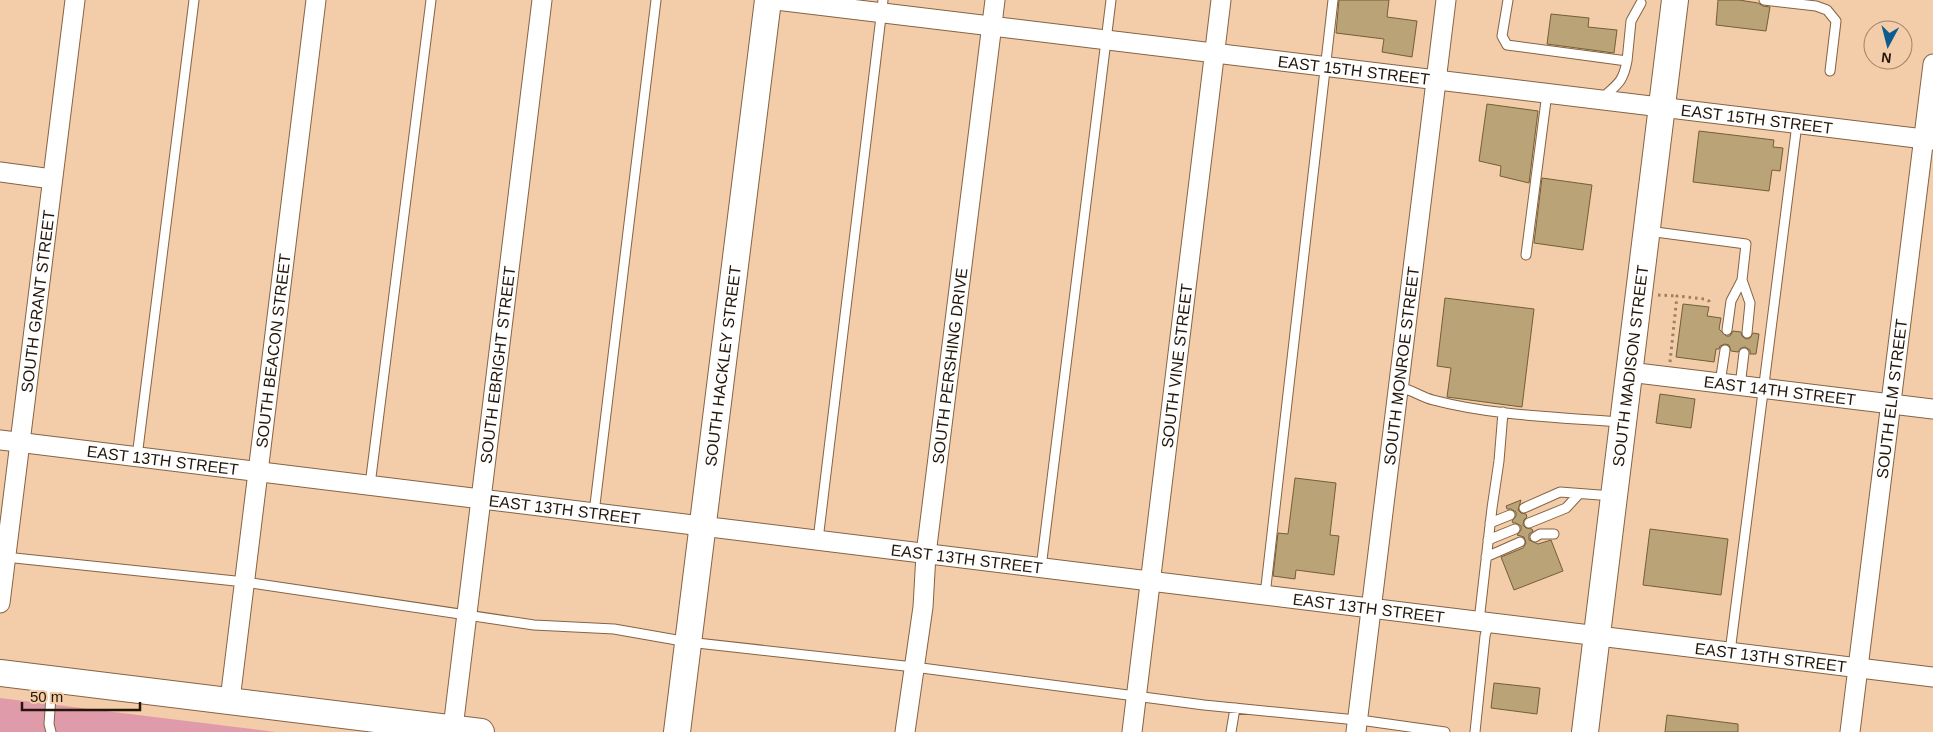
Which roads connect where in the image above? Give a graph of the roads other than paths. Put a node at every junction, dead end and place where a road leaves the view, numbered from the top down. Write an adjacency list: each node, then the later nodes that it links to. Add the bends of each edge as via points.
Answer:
1 (75, 0): 33 (street, SOUTH GRANT STREET)
2 (194, 0): 52 (lane)
3 (316, 0): 53 (street, SOUTH BEACON STREET)
4 (431, 0): 54 (lane)
5 (542, 0): 57 (street, SOUTH EBRIGHT STREET)
6 (656, 0): 59 (lane)
7 (768, 0): 63 (main road, SOUTH HACKLEY STREET)
8 (776, 0): 18 (street, EAST 15TH STREET)
9 (994, 0): 19 (street, SOUTH PERSHING DRIVE)
10 (1111, 0): 20 (lane)
11 (1221, 0): 21 (street, SOUTH VINE STREET)
12 (1333, 0): 24 (lane)
13 (1446, 0): 26 (street, SOUTH MONROE STREET)
14 (1508, 0): 22 (lane, via 1502,36 1507,45)
15 (1676, 0): 29 (main road, SOUTH MADISON STREET)
16 (1764, 0): 25 (lane, via 1827,10 1836,21)
17 (1641, 3): 22 (lane, via 1631,21)
18 (882, 6): 19 (street, EAST 15TH STREET); 67 (lane)
19 (991, 25): 20 (street, EAST 15TH STREET); 70 (street, SOUTH PERSHING DRIVE)
20 (1106, 39): 21 (street, EAST 15TH STREET); 73 (lane)
21 (1214, 52): 24 (street, EAST 15TH STREET); 75 (street, SOUTH VINE STREET)
22 (1626, 61): 28 (lane, via 1620,83)
23 (1933, 64): 31 (street, SOUTH ELM STREET)
24 (1325, 66): 26 (street, EAST 15TH STREET); 76 (lane)
25 (1830, 71)
26 (1436, 79): 27 (street, EAST 15TH STREET); 44 (street, SOUTH MONROE STREET)
27 (1547, 93): 28 (street, EAST 15TH STREET); 35 (lane)
28 (1600, 100): 29 (street, EAST 15TH STREET)
29 (1662, 108): 30 (street, EAST 15TH STREET); 34 (main road, SOUTH MADISON STREET)
30 (1797, 124): 31 (street, EAST 15TH STREET); 45 (lane)
31 (1928, 139): 46 (street, SOUTH ELM STREET)
32 (0, 172): 33 (street)
33 (52, 179): 51 (street, SOUTH GRANT STREET)
34 (1648, 231): 36 (lane, via 1746,244); 41 (main road, SOUTH MADISON STREET)
35 (1526, 255)
36 (1742, 280): 37 (lane, via 1731,301); 38 (lane, via 1750,303)
37 (1727, 330)
38 (1747, 333)
39 (1725, 350): 42 (lane)
40 (1744, 353): 43 (lane)
41 (1629, 372): 42 (street, EAST 14TH STREET); 49 (main road, SOUTH MADISON STREET)
42 (1720, 383): 43 (street, EAST 14TH STREET)
43 (1740, 386): 45 (street, EAST 14TH STREET)
44 (1398, 387): 48 (lane, via 1431,400); 78 (street, SOUTH MONROE STREET)
45 (1764, 388): 46 (street, EAST 14TH STREET); 83 (lane)
46 (1889, 403): 47 (street, EAST 14TH STREET); 85 (street, SOUTH ELM STREET)
47 (1933, 409)
48 (1503, 412): 49 (lane); 61 (lane, via 1500,461)
49 (1623, 422): 56 (main road, SOUTH MADISON STREET)
50 (0, 440): 51 (street, EAST 13TH STREET)
51 (19, 443): 52 (street, EAST 13TH STREET); 71 (street, SOUTH GRANT STREET)
52 (137, 457): 53 (street, EAST 13TH STREET)
53 (257, 472): 54 (street, EAST 13TH STREET); 74 (street, SOUTH BEACON STREET)
54 (370, 485): 57 (street, EAST 13TH STREET)
55 (1579, 494): 56 (lane); 58 (lane, via 1560,492); 62 (lane, via 1566,508)
56 (1613, 496): 81 (main road, SOUTH MADISON STREET)
57 (481, 499): 59 (street, EAST 13TH STREET); 79 (street, SOUTH EBRIGHT STREET)
58 (1524, 508)
59 (594, 513): 63 (street, EAST 13TH STREET)
60 (1510, 514): 61 (lane)
61 (1490, 523): 68 (lane)
62 (1530, 523)
63 (704, 527): 67 (street, EAST 13TH STREET); 82 (main road, SOUTH HACKLEY STREET)
64 (1515, 529): 68 (lane)
65 (1554, 534): 66 (lane)
66 (1535, 537)
67 (818, 540): 70 (street, EAST 13TH STREET)
68 (1488, 540): 72 (lane)
69 (1520, 542): 72 (lane)
70 (926, 554): 73 (street, EAST 13TH STREET); 84 (street, SOUTH PERSHING DRIVE)
71 (3, 557): 74 (lane); 77 (street, SOUTH GRANT STREET)
72 (1486, 557): 80 (lane)
73 (1041, 568): 75 (street, EAST 13TH STREET)
74 (245, 582): 79 (lane); 90 (street, SOUTH BEACON STREET)
75 (1150, 582): 76 (street, EAST 13TH STREET); 89 (street, SOUTH VINE STREET)
76 (1266, 595): 78 (street, EAST 13TH STREET)
77 (0, 603)
78 (1371, 608): 80 (street, EAST 13TH STREET); 92 (street, SOUTH MONROE STREET)
79 (467, 614): 82 (lane, via 534,625 614,629); 93 (street, SOUTH EBRIGHT STREET)
80 (1484, 622): 81 (street, EAST 13TH STREET); 101 (lane)
81 (1598, 635): 83 (street, EAST 13TH STREET); 102 (main road, SOUTH MADISON STREET)
82 (688, 642): 84 (lane); 96 (main road, SOUTH HACKLEY STREET)
83 (1730, 652): 85 (street, EAST 13TH STREET)
84 (914, 667): 89 (lane); 97 (street, SOUTH PERSHING DRIVE)
85 (1858, 668): 87 (street, EAST 13TH STREET); 103 (street, SOUTH ELM STREET)
86 (0, 673): 88 (main road)
87 (1933, 677)
88 (52, 679): 90 (main road); 94 (lane)
89 (1136, 695): 91 (lane); 98 (street, SOUTH VINE STREET)
90 (230, 700): 93 (main road)
91 (1234, 708): 92 (lane); 99 (lane)
92 (1356, 726): 100 (lane)
93 (453, 728): 95 (main road)
94 (51, 732)
95 (481, 732)
96 (677, 732)
97 (905, 732)
98 (1132, 732)
99 (1231, 732)
100 (1445, 732)
101 (1475, 732)
102 (1585, 732)
103 (1850, 732)

